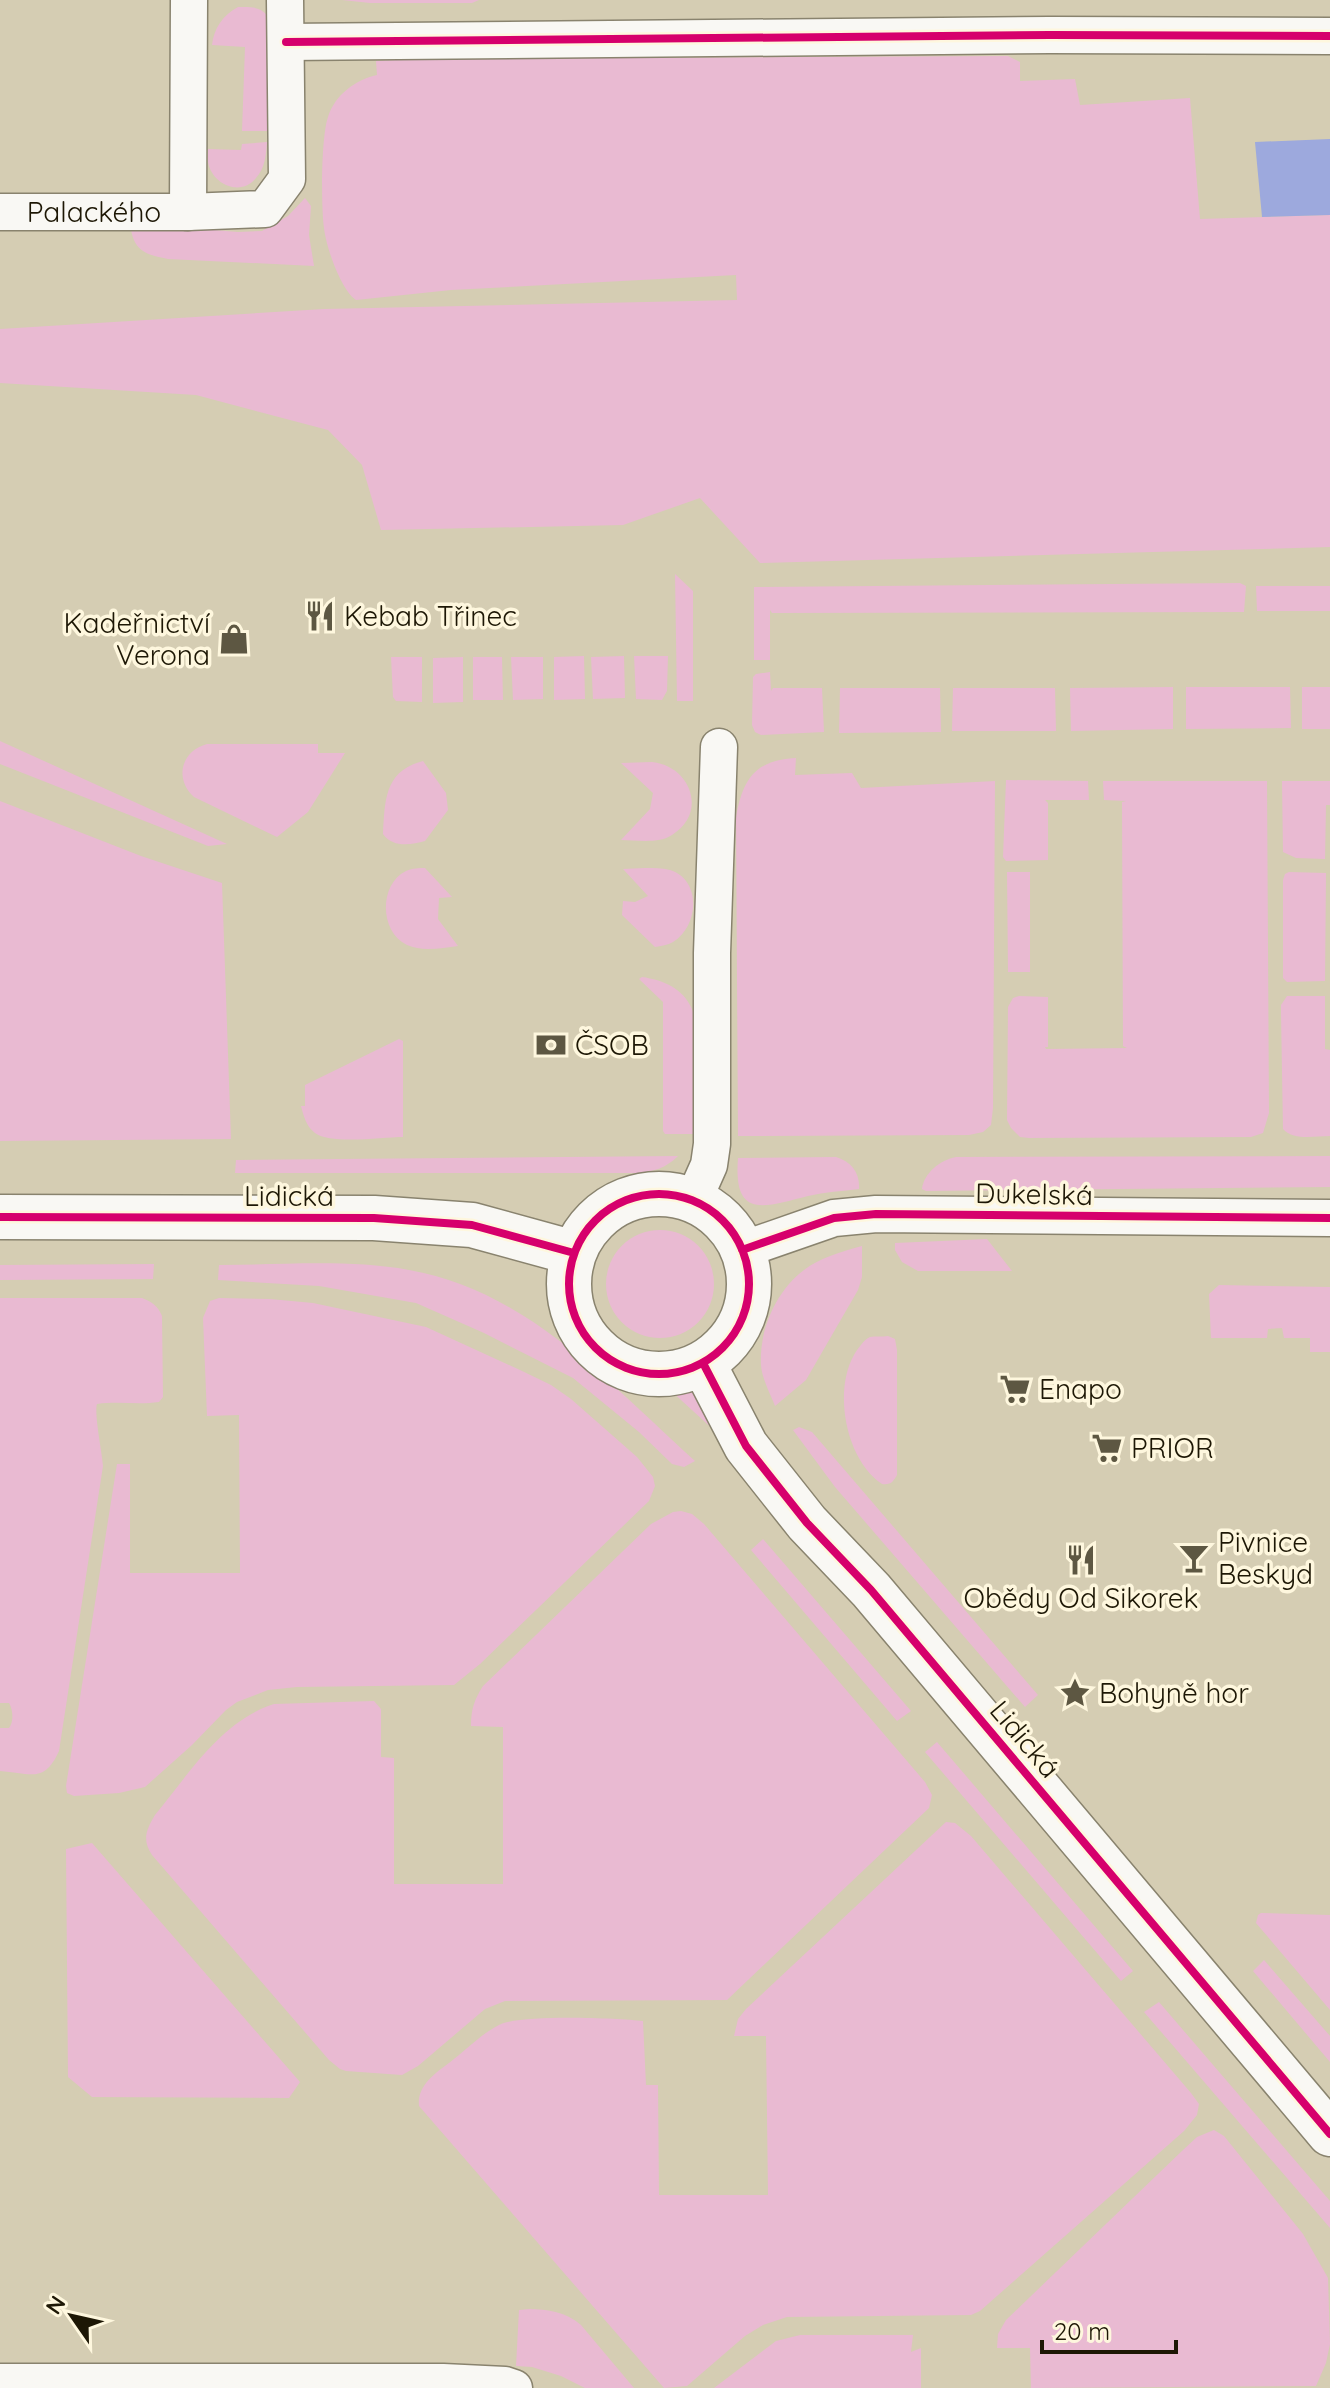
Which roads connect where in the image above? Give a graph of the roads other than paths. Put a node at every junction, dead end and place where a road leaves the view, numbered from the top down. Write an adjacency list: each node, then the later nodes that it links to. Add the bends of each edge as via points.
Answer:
1 (189, 0): 6 (street)
2 (285, 0): 4 (street)
3 (1330, 36): 4 (street)
4 (286, 42): 6 (street, Palackého, via 287,179 265,209)
5 (0, 212): 6 (street, Palackého)
6 (188, 212)
7 (719, 747): 8 (street, via 712,1144)
8 (693, 1201): 11 (street, via 714,1213); 12 (street, via 665,1194 636,1197 610,1208 589,1227)
9 (0, 1217): 12 (street, Lidická, via 388,1219 472,1225)
10 (1330, 1218): 11 (street, Dukelská, via 876,1214 834,1218)
11 (742, 1250): 13 (street, via 747,1301 738,1326)
12 (574, 1253): 13 (street, via 568,1283 573,1314 589,1342 612,1362 642,1373 673,1373)
13 (703, 1363): 14 (street, Lidická, via 746,1446 807,1523 871,1590)
14 (1330, 2134)
15 (0, 2382): 16 (street, via 443,2382)
16 (514, 2388)

